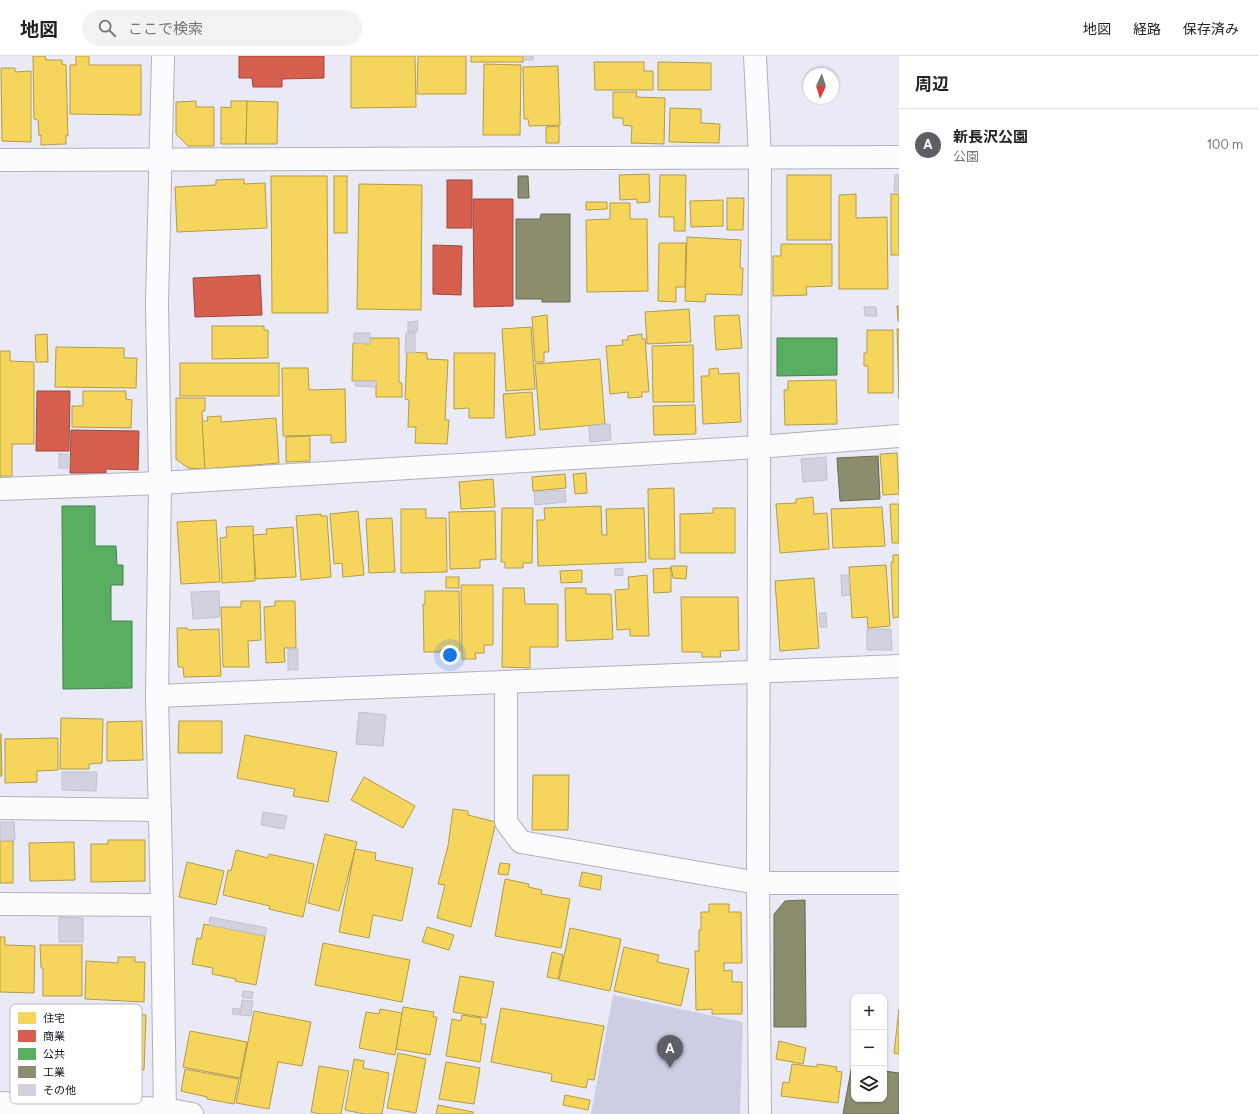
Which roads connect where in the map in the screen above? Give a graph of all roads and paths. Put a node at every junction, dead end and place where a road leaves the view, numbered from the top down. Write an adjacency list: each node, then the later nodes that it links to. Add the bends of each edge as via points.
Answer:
1 (163, 56): 6 (street)
2 (755, 56): 3 (street)
3 (760, 157): 4 (street); 6 (street); 8 (street)
4 (899, 157)
5 (0, 160): 6 (street)
6 (161, 160): 9 (street, via 157,304)
7 (899, 436): 8 (street)
8 (758, 447): 9 (street); 12 (street)
9 (160, 483): 10 (street); 14 (street)
10 (0, 489)
11 (899, 666): 12 (street)
12 (758, 672): 13 (street); 17 (street)
13 (506, 682): 14 (street); 17 (street, via 506,822 521,842)
14 (157, 696): 16 (street)
15 (0, 808): 16 (street)
16 (160, 810): 20 (street)
17 (758, 883): 18 (street); 26 (street)
18 (899, 883)
19 (0, 904): 20 (street)
20 (162, 905): 24 (street)
21 (0, 1103): 22 (street)
22 (10, 1104)
23 (18, 1104): 24 (street)
24 (165, 1112): 25 (street)
25 (192, 1114)
26 (760, 1114)

